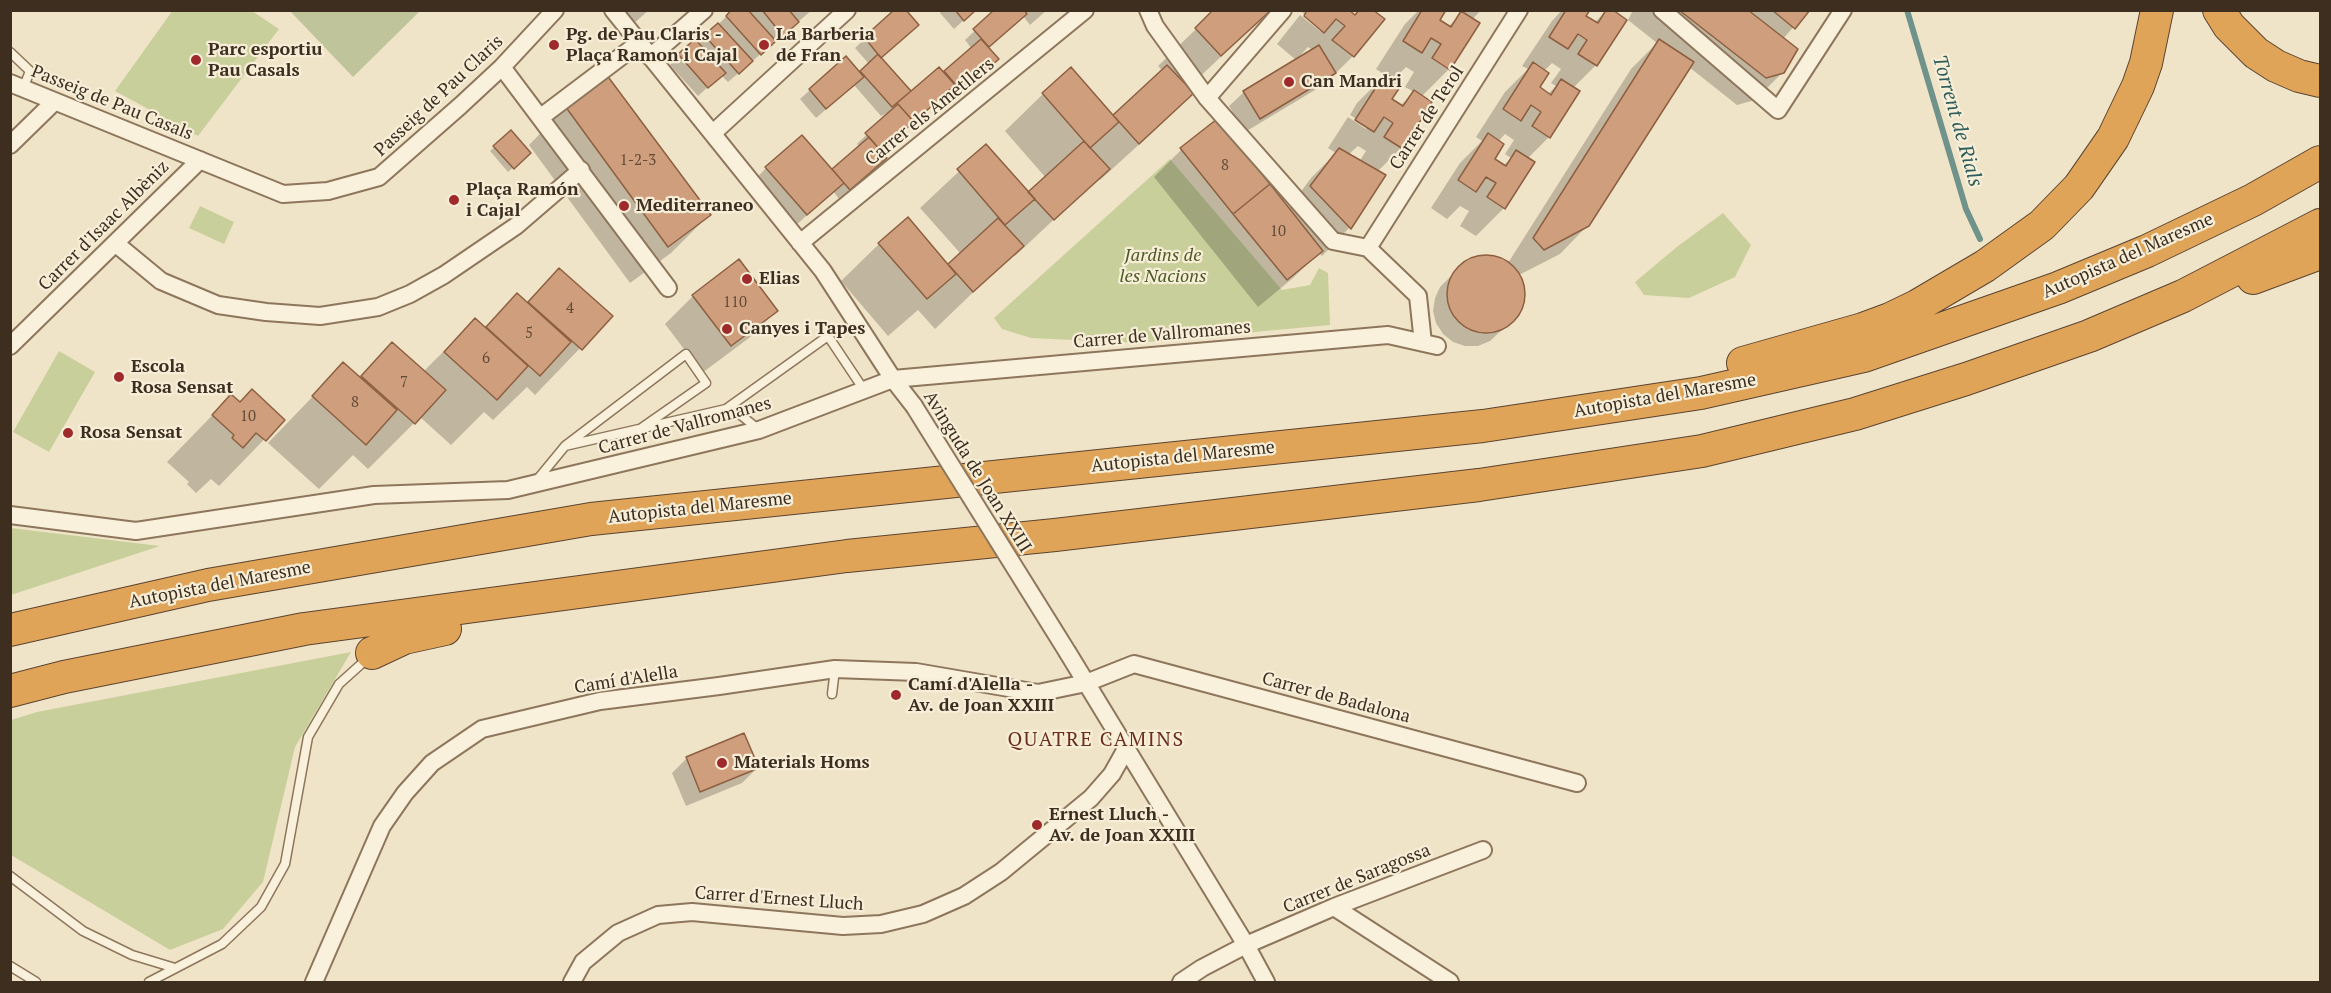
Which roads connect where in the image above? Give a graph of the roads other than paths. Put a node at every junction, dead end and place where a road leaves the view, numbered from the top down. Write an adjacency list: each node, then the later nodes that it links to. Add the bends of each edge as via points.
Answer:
1 (555, 10): 16 (street, Passeig de Pau Claris)
2 (613, 10): 13 (street, Avinguda de Joan XXIII)
3 (704, 10): 15 (street)
4 (848, 10): 22 (street)
5 (1085, 10): 29 (street, Carrer els Ametllers)
6 (1148, 10): 19 (street, via 1155,26)
7 (1283, 10): 19 (street)
8 (1519, 10): 30 (street, Carrer de Terol)
9 (1662, 10): 10 (street, via 1778,110)
10 (1843, 10)
11 (2157, 10): 37 (highway, via 2146,63 2114,138 2079,187 2042,225 1985,266 1917,306 1863,329 1735,365)
12 (2219, 10): 17 (highway, via 2256,53 2276,66)
13 (639, 43): 15 (street, Avinguda de Joan XXIII); 21 (street)
14 (10, 52): 18 (lane, via 30,71)
15 (650, 57): 22 (street, Avinguda de Joan XXIII)
16 (502, 67): 21 (street); 24 (street, Passeig de Pau Claris, via 379,177 328,192 283,194)
17 (2320, 81)
18 (17, 86): 20 (street, Passeig de Pau Casals)
19 (1207, 98): 30 (street, via 1333,241)
20 (54, 102): 23 (street); 24 (street, Passeig de Pau Casals)
21 (541, 117): 26 (street)
22 (713, 133): 29 (street, Avinguda de Joan XXIII)
23 (10, 144)
24 (200, 160): 28 (street, Carrer d'Isaac Albèniz)
25 (2320, 162): 37 (highway, Autopista del Maresme, via 2168,241 2058,288 1864,356)
26 (581, 170): 28 (street, via 516,226 462,263 410,294 378,307 320,316 218,305 161,281); 32 (street)
27 (2320, 225): 33 (highway)
28 (115, 243): 34 (street, Carrer d'Isaac Albèniz)
29 (800, 243): 35 (street, Avinguda de Joan XXIII, via 823,271)
30 (1368, 248): 35 (street, Carrer de Vallromanes, via 1418,296 1430,344 1388,335)
31 (2320, 253): 33 (highway, via 2249,279)
32 (668, 288)
33 (2182, 296): 44 (highway, via 2089,336 1944,386 1855,414 1702,451 1479,485)
34 (10, 346)
35 (893, 379): 36 (street, Carrer de Vallromanes); 48 (street, Avinguda de Joan XXIII, bridge, via 914,406)
36 (864, 390): 38 (lane, via 828,336); 40 (street, Carrer de Vallromanes)
37 (1701, 393): 45 (highway, Autopista del Maresme, via 1483,426 591,519 208,585)
38 (726, 409): 39 (lane); 40 (lane)
39 (639, 429): 41 (lane); 41 (lane, via 706,383 687,354)
40 (759, 430): 42 (street, Carrer de Vallromanes)
41 (565, 446): 42 (lane)
42 (534, 484): 43 (street, Carrer de Vallromanes, via 507,490 374,495 136,531)
43 (10, 515)
44 (847, 556): 46 (highway, via 500,618 404,638); 49 (highway, via 304,629 64,677)
45 (10, 630)
46 (372, 653): 58 (lane, via 339,684 308,737 285,864 261,907 222,944)
47 (835, 669): 48 (street, Camí d'Alella, via 916,672 1038,693); 50 (lane); 61 (street, Camí d'Alella, via 600,700 482,729 432,763 382,826)
48 (1086, 683): 51 (street, Avinguda de Joan XXIII); 52 (street, Carrer de Badalona, via 1134,664)
49 (10, 692)
50 (832, 694)
51 (1126, 749): 56 (street, Avinguda de Joan XXIII); 62 (street, Carrer d'Ernest Lluch, via 1112,774 1091,798 1001,872 964,896 924,914 881,924 843,926 692,912 658,915 618,933 583,962)
52 (1577, 783)
53 (1483, 850): 55 (street, Carrer de Saragossa)
54 (10, 876): 58 (lane, via 83,931 132,955)
55 (1334, 907): 56 (street, Carrer de Saragossa); 65 (street)
56 (1246, 945): 63 (street, Carrer de Saragossa); 64 (street, Avinguda de Joan XXIII)
57 (10, 966): 59 (lane)
58 (175, 968): 60 (lane)
59 (36, 982)
60 (149, 982)
61 (314, 982)
62 (572, 982)
63 (1181, 982)
64 (1266, 982)
65 (1449, 982)

